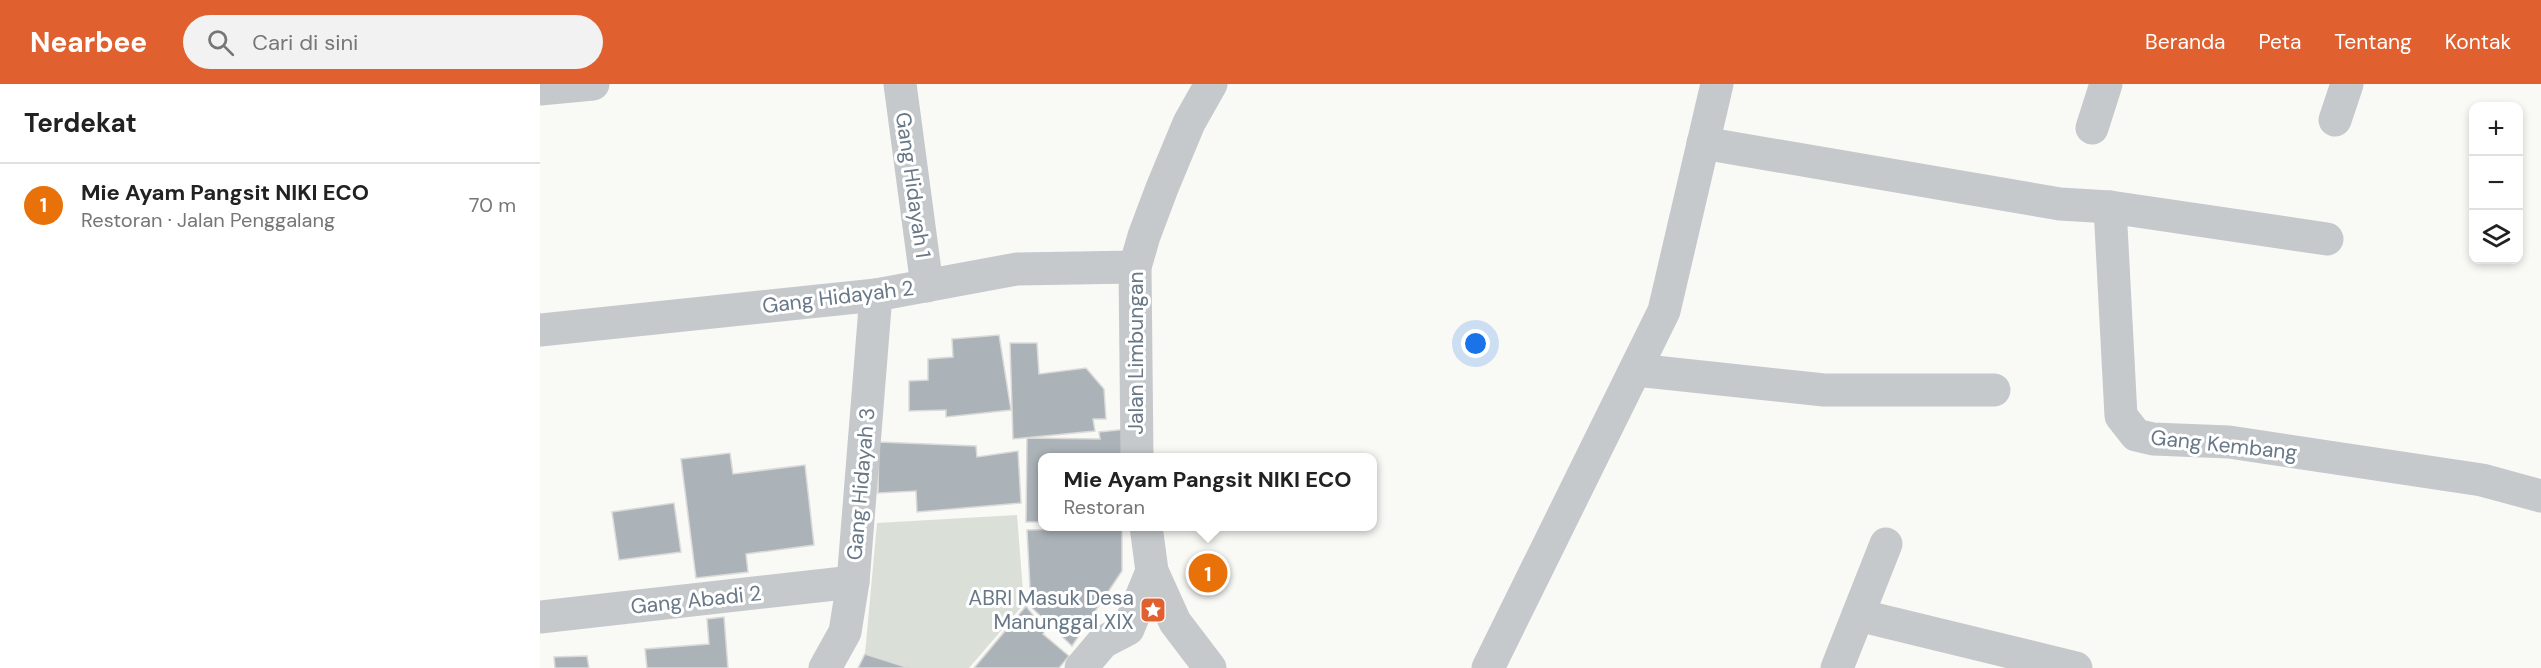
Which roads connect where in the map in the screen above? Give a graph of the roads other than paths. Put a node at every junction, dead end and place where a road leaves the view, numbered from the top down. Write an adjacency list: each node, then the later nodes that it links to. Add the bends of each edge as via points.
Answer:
1 (593, 84): 7 (street)
2 (900, 84): 14 (street, Gang Hidayah 1)
3 (1212, 84): 13 (street, Jalan Limbungan, via 1184,134)
4 (1717, 84): 10 (street)
5 (2106, 84): 9 (street)
6 (2347, 84): 8 (street)
7 (540, 89)
8 (2335, 120)
9 (2092, 128)
10 (1703, 143): 11 (street, via 2060,204); 17 (street, via 1664,311)
11 (2110, 207): 12 (street); 20 (street, Gang Kembang, via 2121,416 2136,435 2229,442 2482,480)
12 (2327, 239)
13 (1135, 267): 14 (street, Gang Hidayah 2, via 1017,269); 19 (street, Jalan Limbungan)
14 (927, 286): 15 (street, Gang Hidayah 2)
15 (876, 295): 16 (street, Gang Hidayah 2); 24 (street, Gang Hidayah 3)
16 (540, 330)
17 (1636, 370): 18 (street, via 1824,390); 32 (street)
18 (1994, 390)
19 (1137, 453)
20 (2541, 496)
21 (1147, 531): 23 (street)
22 (1886, 544): 25 (street)
23 (1152, 571): 27 (street); 28 (street)
24 (853, 582): 26 (street, Gang Abadi 2); 29 (street, Gang Hidayah 3, via 845,632)
25 (1858, 615): 33 (street); 34 (street)
26 (540, 617)
27 (1175, 622): 28 (street); 31 (street)
28 (1128, 629): 30 (street, via 1103,642)
29 (825, 668)
30 (1081, 668)
31 (1210, 668)
32 (1488, 668)
33 (1837, 668)
34 (2076, 668)

